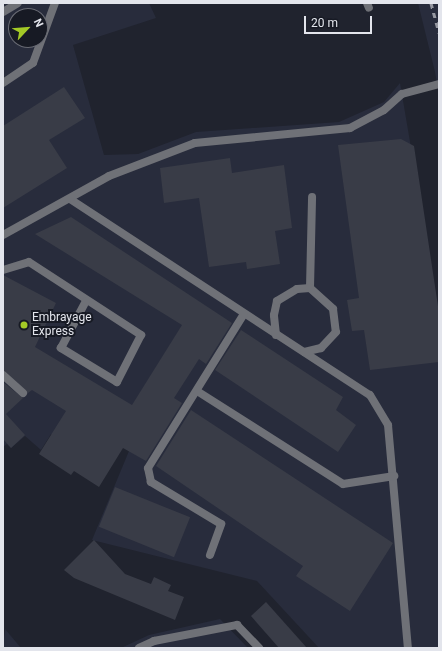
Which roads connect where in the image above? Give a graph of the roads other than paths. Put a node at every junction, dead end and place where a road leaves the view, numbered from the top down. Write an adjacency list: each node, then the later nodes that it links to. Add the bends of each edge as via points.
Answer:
1 (18, 3): 3 (lane)
2 (55, 3): 4 (lane, via 33,63)
3 (3, 12)
4 (3, 83)
5 (439, 84): 7 (lane, via 402,94 384,110 350,128 195,143 109,176)
6 (312, 197): 10 (lane)
7 (70, 198): 8 (lane); 12 (lane)
8 (3, 235)
9 (3, 270): 11 (lane, via 29,262)
10 (310, 288): 13 (lane, via 297,289 277,301 274,315); 14 (lane, via 333,309 336,332 321,348)
11 (86, 301): 11 (lane, via 141,335 117,382 61,348)
12 (244, 314): 13 (lane); 16 (lane)
13 (276, 336): 14 (lane)
14 (304, 352): 18 (lane, via 370,395 388,424)
15 (3, 375): 17 (lane)
16 (197, 391): 18 (lane, via 343,484); 19 (lane, via 148,468 151,482 221,524)
17 (23, 393)
18 (394, 476): 22 (lane)
19 (210, 555)
20 (139, 648): 21 (lane, via 154,641 237,625)
21 (259, 648)
22 (408, 648)

